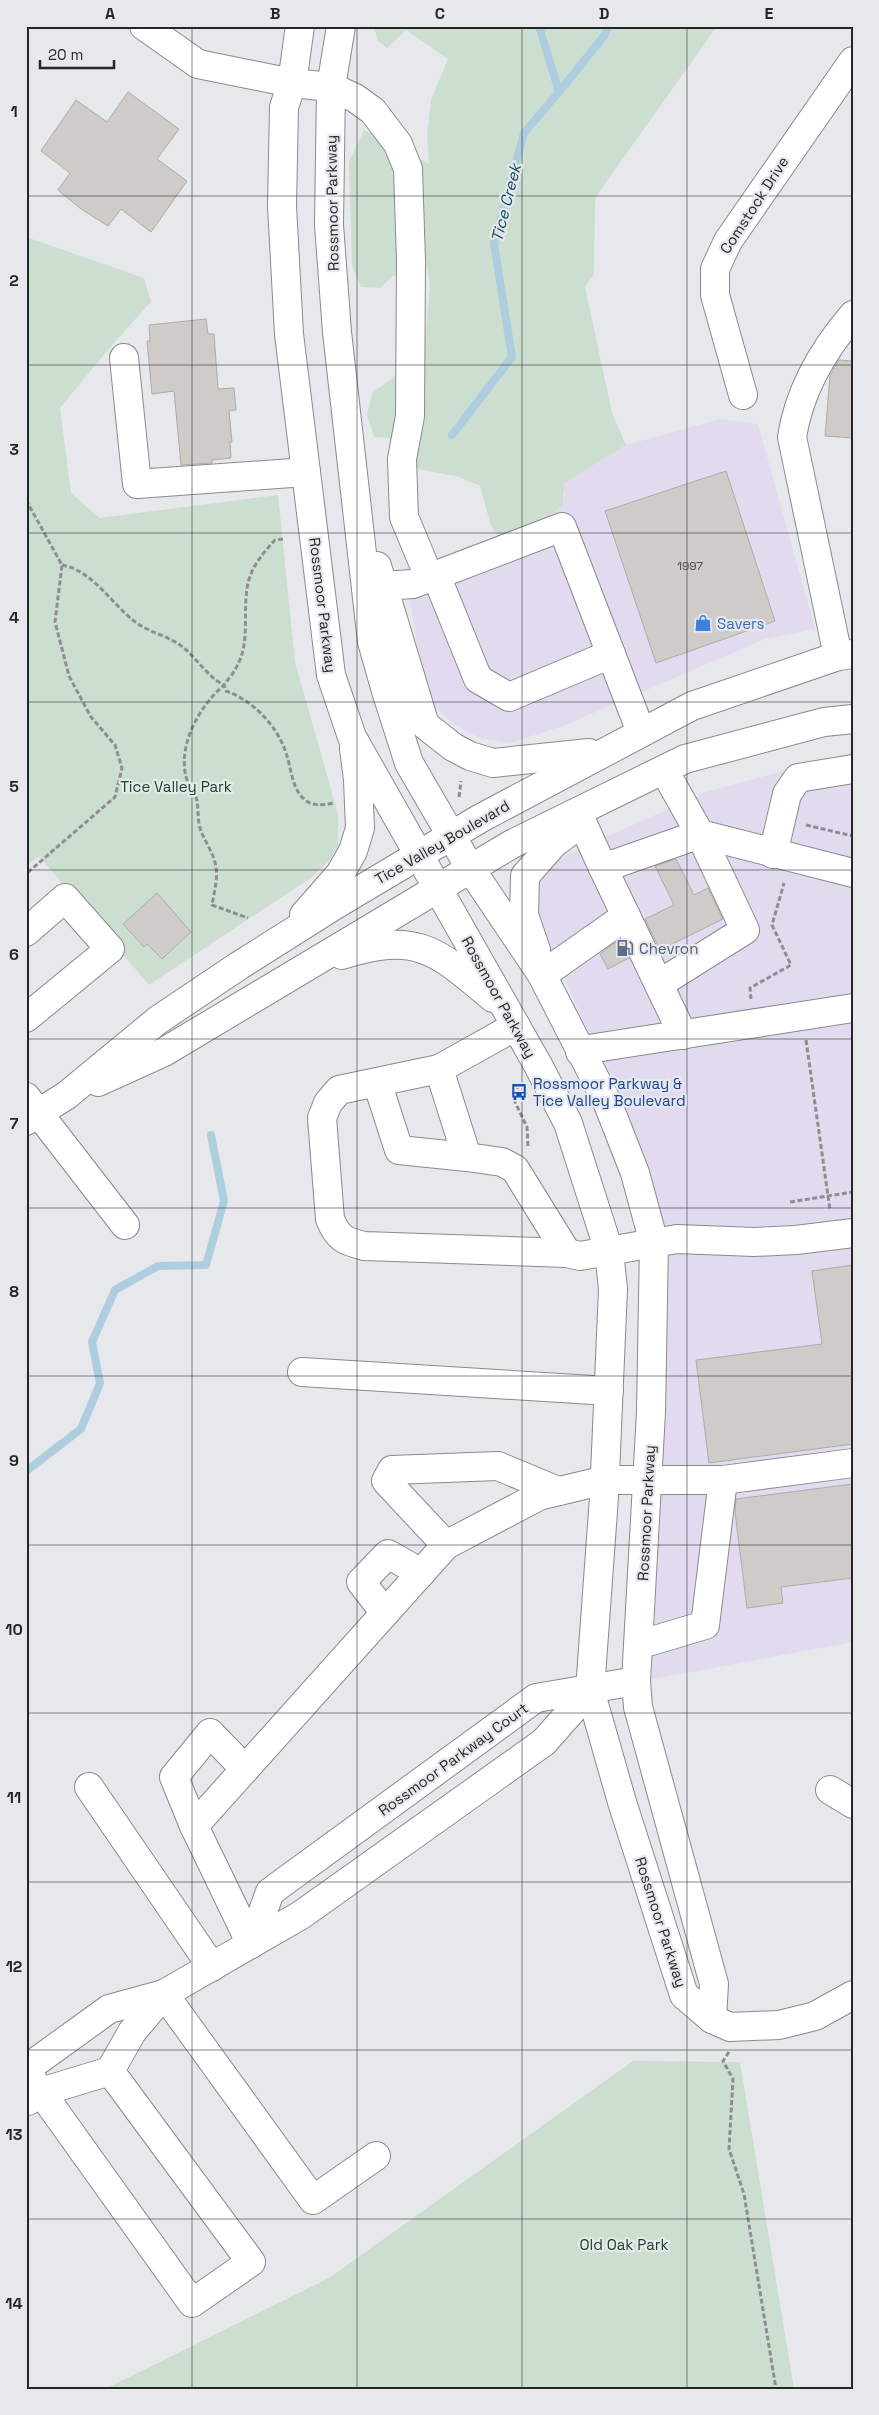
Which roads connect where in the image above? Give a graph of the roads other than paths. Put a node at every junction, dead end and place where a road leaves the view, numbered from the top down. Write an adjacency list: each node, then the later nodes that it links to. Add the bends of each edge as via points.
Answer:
1 (144, 26): 5 (street, via 198,64)
2 (300, 26): 5 (street, Rossmoor Parkway)
3 (341, 26): 6 (street, Rossmoor Parkway)
4 (853, 61): 9 (street, Comstock Drive, via 728,241 715,269 715,295)
5 (292, 83): 6 (street); 10 (street, Rossmoor Parkway, via 284,107 282,206 289,334)
6 (331, 87): 11 (street, via 373,111 398,144 408,169 411,387 410,416 402,459 402,497 404,517); 12 (street, Rossmoor Parkway, via 329,225 337,332 354,484)
7 (853, 315): 14 (street, via 810,378 792,437)
8 (124, 358): 10 (street, via 137,484)
9 (743, 395)
10 (306, 472): 17 (street, Rossmoor Parkway, via 331,675)
11 (433, 576): 12 (street, via 413,584); 13 (street, via 478,679 509,697); 13 (street, via 562,527)
12 (374, 586): 18 (street, via 425,725 440,738 470,756 493,763); 24 (street, Rossmoor Parkway, via 372,642 386,691 409,763)
13 (611, 654): 16 (street)
14 (846, 655): 16 (street, Tice Valley Boulevard, via 692,706)
15 (853, 720): 20 (street, Tice Valley Boulevard, via 824,722 778,734 685,759)
16 (641, 732): 18 (street, Tice Valley Boulevard)
17 (352, 737): 25 (street, Rossmoor Parkway); 33 (street, via 360,828 353,851 340,874)
18 (605, 752): 24 (street, Tice Valley Boulevard)
19 (853, 769): 26 (street, via 798,778 787,794)
20 (664, 770): 21 (street, Tice Valley Boulevard); 23 (street)
21 (622, 790): 22 (street); 27 (street, Tice Valley Boulevard)
22 (582, 822): 28 (street); 35 (street, via 553,844 525,876 524,915 542,966)
23 (700, 834): 26 (street); 28 (street); 36 (street, via 745,930)
24 (450, 837): 25 (street, Tice Valley Boulevard); 27 (street, Rossmoor Parkway)
25 (420, 855): 30 (street, Rossmoor Parkway); 33 (street, Tice Valley Boulevard)
26 (780, 864): 29 (street)
27 (470, 868): 30 (street, Tice Valley Boulevard); 35 (street, Rossmoor Parkway)
28 (603, 868): 31 (street)
29 (853, 873)
30 (438, 888): 34 (street, Tice Valley Boulevard); 39 (street, Rossmoor Parkway)
31 (626, 916): 35 (street); 36 (street)
32 (26, 932): 38 (street, via 65,898 110,949)
33 (286, 936): 44 (street, Tice Valley Boulevard, via 158,1020)
34 (298, 970): 39 (street, via 387,944 424,948 448,960); 44 (street, Tice Valley Boulevard, via 164,1052)
35 (542, 976): 41 (street, Rossmoor Parkway)
36 (658, 984): 40 (street)
37 (853, 1008): 40 (street)
38 (26, 1018)
39 (511, 1018): 42 (street); 50 (street, Rossmoor Parkway, via 568,1124)
40 (683, 1035): 41 (street)
41 (580, 1052): 49 (street, Rossmoor Parkway, via 608,1104 635,1172)
42 (439, 1069): 43 (street); 46 (street)
43 (378, 1082): 46 (street, via 399,1150); 51 (street, via 339,1090 328,1103 322,1118 330,1220 336,1234 348,1242 364,1246)
44 (67, 1095): 45 (street, Tice Valley Boulevard)
45 (31, 1110): 47 (street)
46 (467, 1157): 51 (street, via 502,1162 514,1169)
47 (125, 1225)
48 (853, 1233): 49 (street, via 796,1240 677,1239)
49 (654, 1243): 50 (street); 55 (street, Rossmoor Parkway)
50 (609, 1251): 51 (street, via 580,1256); 53 (street, Rossmoor Parkway, via 613,1289)
51 (567, 1253)
52 (302, 1372): 53 (street)
53 (609, 1391): 56 (street, Rossmoor Parkway)
54 (853, 1463): 57 (street)
55 (648, 1479): 56 (street); 57 (street); 62 (street, Rossmoor Parkway)
56 (605, 1480): 58 (street); 64 (street, Rossmoor Parkway)
57 (723, 1480): 62 (street, via 705,1624)
58 (558, 1491): 59 (street, via 539,1496); 59 (street, via 498,1466 392,1470 386,1481)
59 (446, 1545): 60 (street)
60 (421, 1573): 61 (street); 61 (street, via 388,1554 361,1582)
61 (385, 1612): 65 (street)
62 (638, 1645): 63 (street, Rossmoor Parkway)
63 (636, 1681): 64 (street, Rossmoor Parkway Court); 74 (street, Rossmoor Parkway, via 638,1707 714,1984)
64 (590, 1690): 70 (street, via 544,1742 300,1915); 70 (street, Rossmoor Parkway Court, via 536,1698 270,1892); 74 (street, Rossmoor Parkway, via 684,1995)
65 (245, 1769): 69 (street); 69 (street, via 210,1733 174,1777)
66 (89, 1787): 71 (street)
67 (830, 1790): 68 (street)
68 (853, 1804)
69 (194, 1826): 70 (street)
70 (251, 1944): 71 (street)
71 (212, 1967): 72 (street)
72 (164, 1994): 75 (street, via 132,2032); 76 (street, via 109,2009); 77 (street, via 312,2200)
73 (853, 1996): 74 (street, via 815,2016 778,2025 730,2028)
74 (712, 2019)
75 (110, 2071): 76 (street); 76 (street, via 251,2262 192,2303)
76 (30, 2084)
77 (376, 2156)

